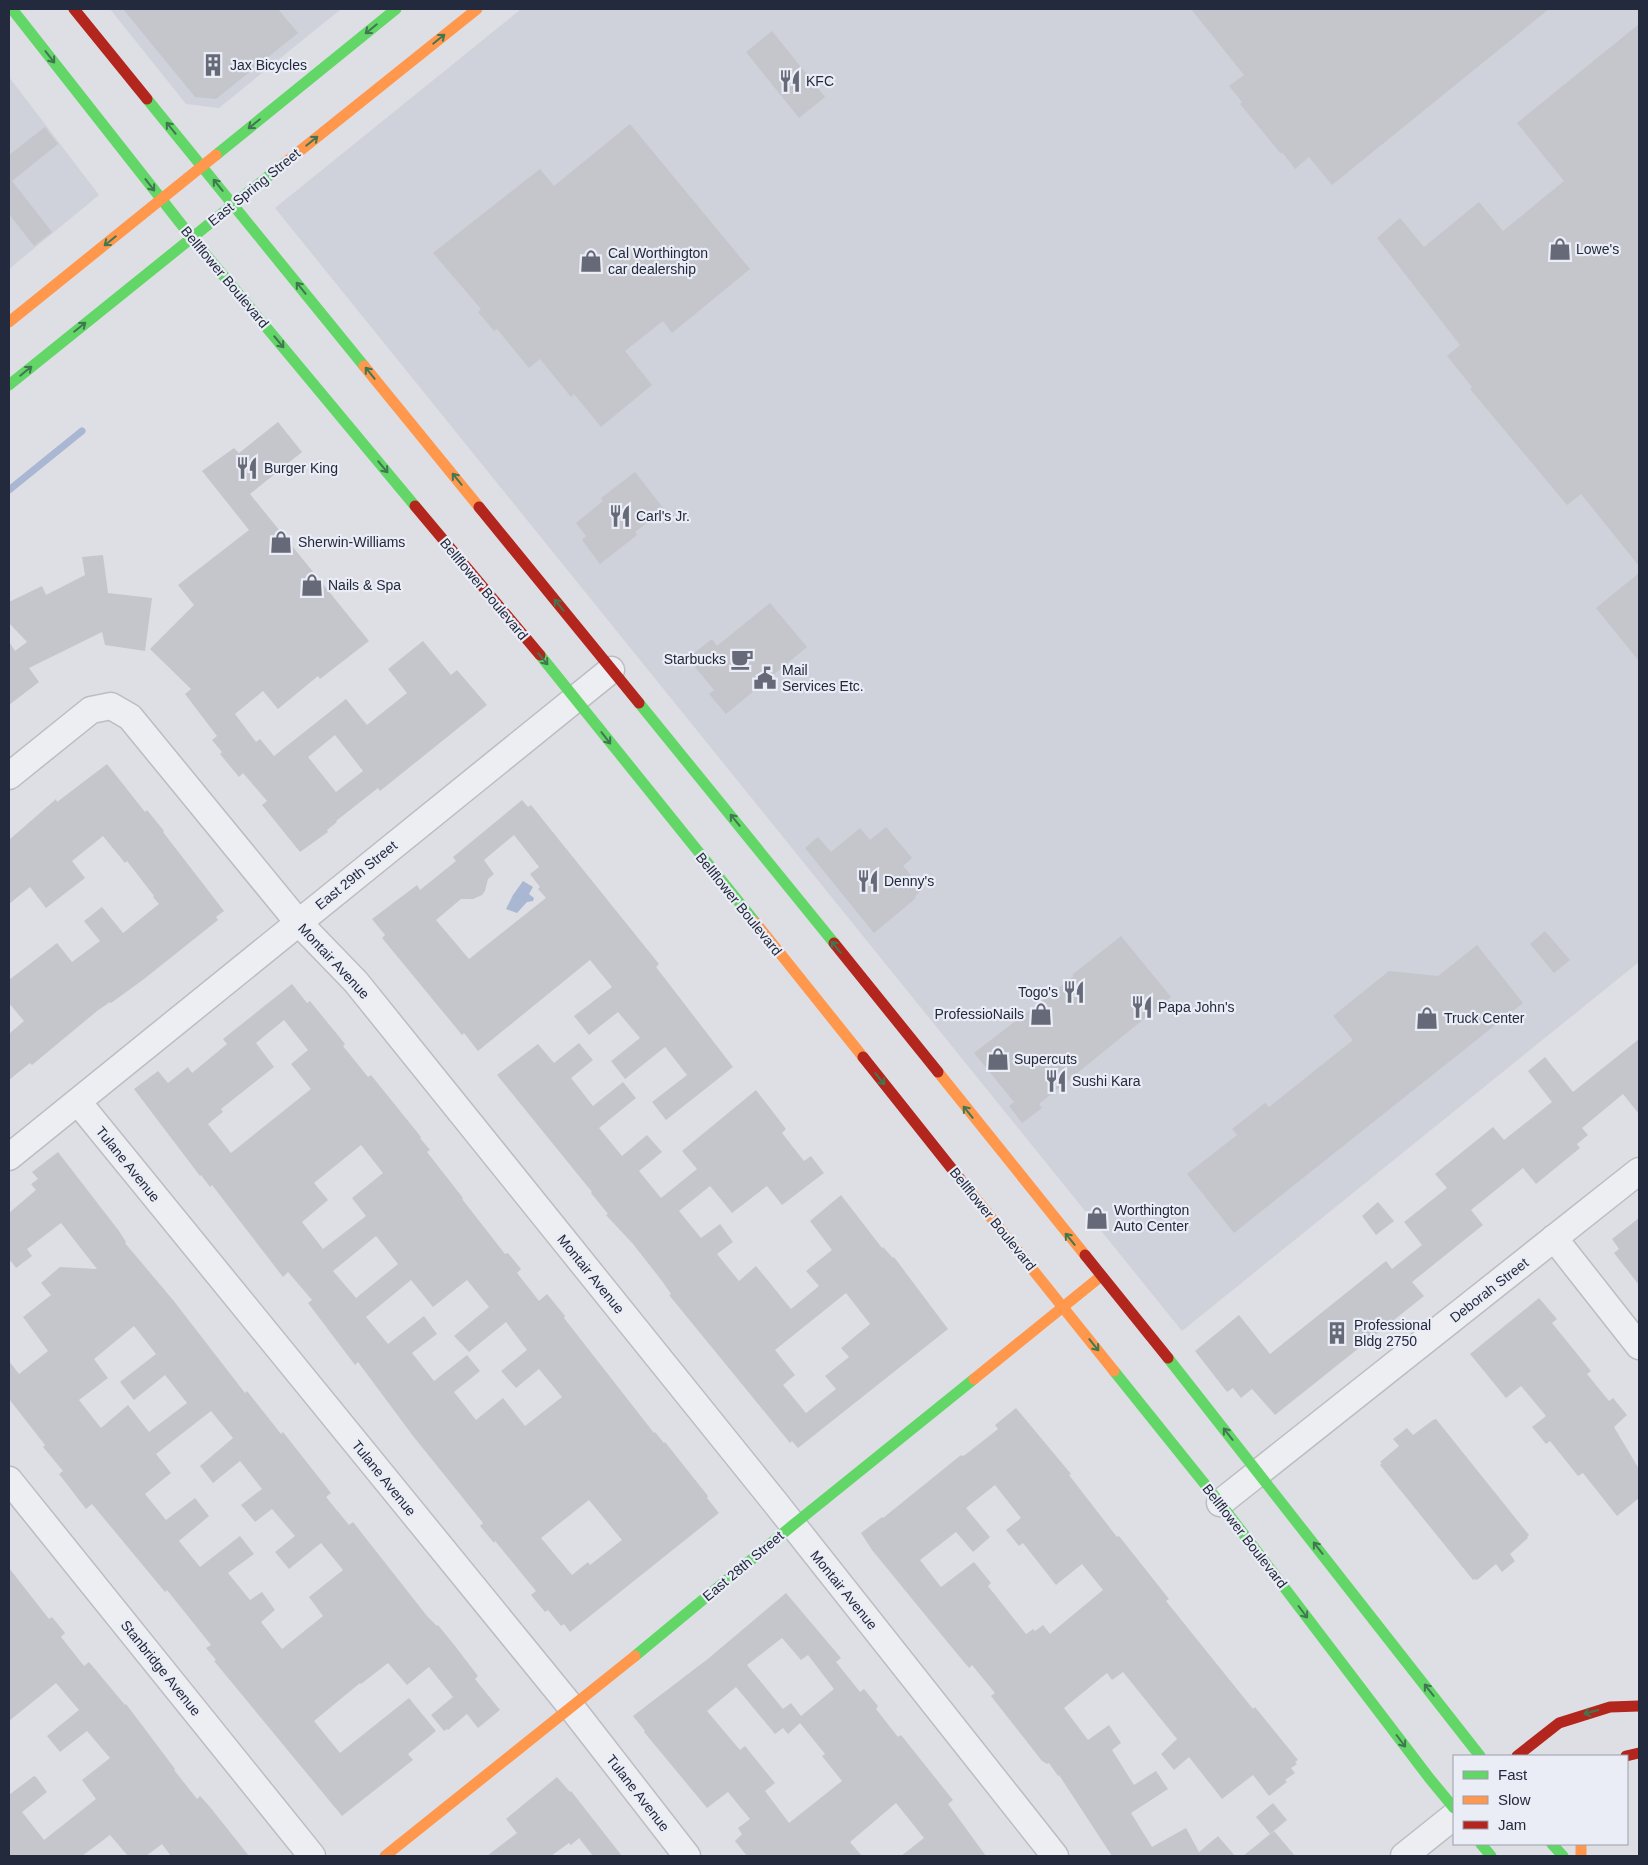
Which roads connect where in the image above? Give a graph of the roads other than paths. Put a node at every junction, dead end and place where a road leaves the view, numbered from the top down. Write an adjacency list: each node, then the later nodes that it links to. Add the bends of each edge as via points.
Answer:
1 (12, 9): 6 (main road, Bellflower Boulevard, one-way to 6)
2 (74, 9): 5 (main road, one-way to 2)
3 (396, 9): 5 (main road, one-way to 5)
4 (477, 9): 7 (main road, East Spring Street, one-way to 4)
5 (202, 166): 6 (main road); 7 (main road, one-way to 5)
6 (161, 200): 8 (main road, Bellflower Boulevard); 9 (main road, one-way to 9)
7 (234, 205): 8 (main road, East Spring Street); 11 (main road, one-way to 7)
8 (192, 238): 10 (main road, East Spring Street, one-way to 8); 12 (main road, Bellflower Boulevard, one-way to 12)
9 (9, 322)
10 (9, 385)
11 (612, 670): 12 (street, East 29th Street); 19 (main road, one-way to 11)
12 (576, 699): 14 (street, East 29th Street); 20 (main road, Bellflower Boulevard, one-way to 20)
13 (9, 776): 14 (street, Montair Avenue, via 91,710 111,706 130,717)
14 (298, 922): 15 (street, East 29th Street); 25 (street, Montair Avenue, via 356,982)
15 (78, 1102): 16 (street, East 29th Street); 27 (street, Tulane Avenue)
16 (9, 1157)
17 (1639, 1171): 18 (street, Deborah Street)
18 (1554, 1238): 21 (street); 22 (street, Deborah Street)
19 (1100, 1277): 20 (main road, East 28th Street); 22 (main road, one-way to 19)
20 (1063, 1307): 24 (main road, Bellflower Boulevard, one-way to 24); 25 (main road, East 28th Street)
21 (1639, 1346)
22 (1258, 1472): 24 (street, Deborah Street); 28 (main road, one-way to 22)
23 (9, 1480): 34 (street, Stanbridge Avenue)
24 (1220, 1503): 30 (main road, Bellflower Boulevard, one-way to 30)
25 (793, 1525): 27 (main road, East 28th Street); 37 (street, Montair Avenue)
26 (1639, 1706): 29 (main road, one-way to 29, via 1610,1707 1559,1723)
27 (572, 1708): 35 (main road, East 28th Street); 36 (street, Tulane Avenue)
28 (1479, 1755)
29 (1518, 1755)
30 (1453, 1807)
31 (1453, 1817): 38 (street)
32 (1482, 1845): 39 (main road)
33 (1553, 1845): 40 (main road)
34 (312, 1856)
35 (385, 1856)
36 (687, 1856)
37 (1055, 1856)
38 (1404, 1856)
39 (1491, 1856)
40 (1563, 1856)

